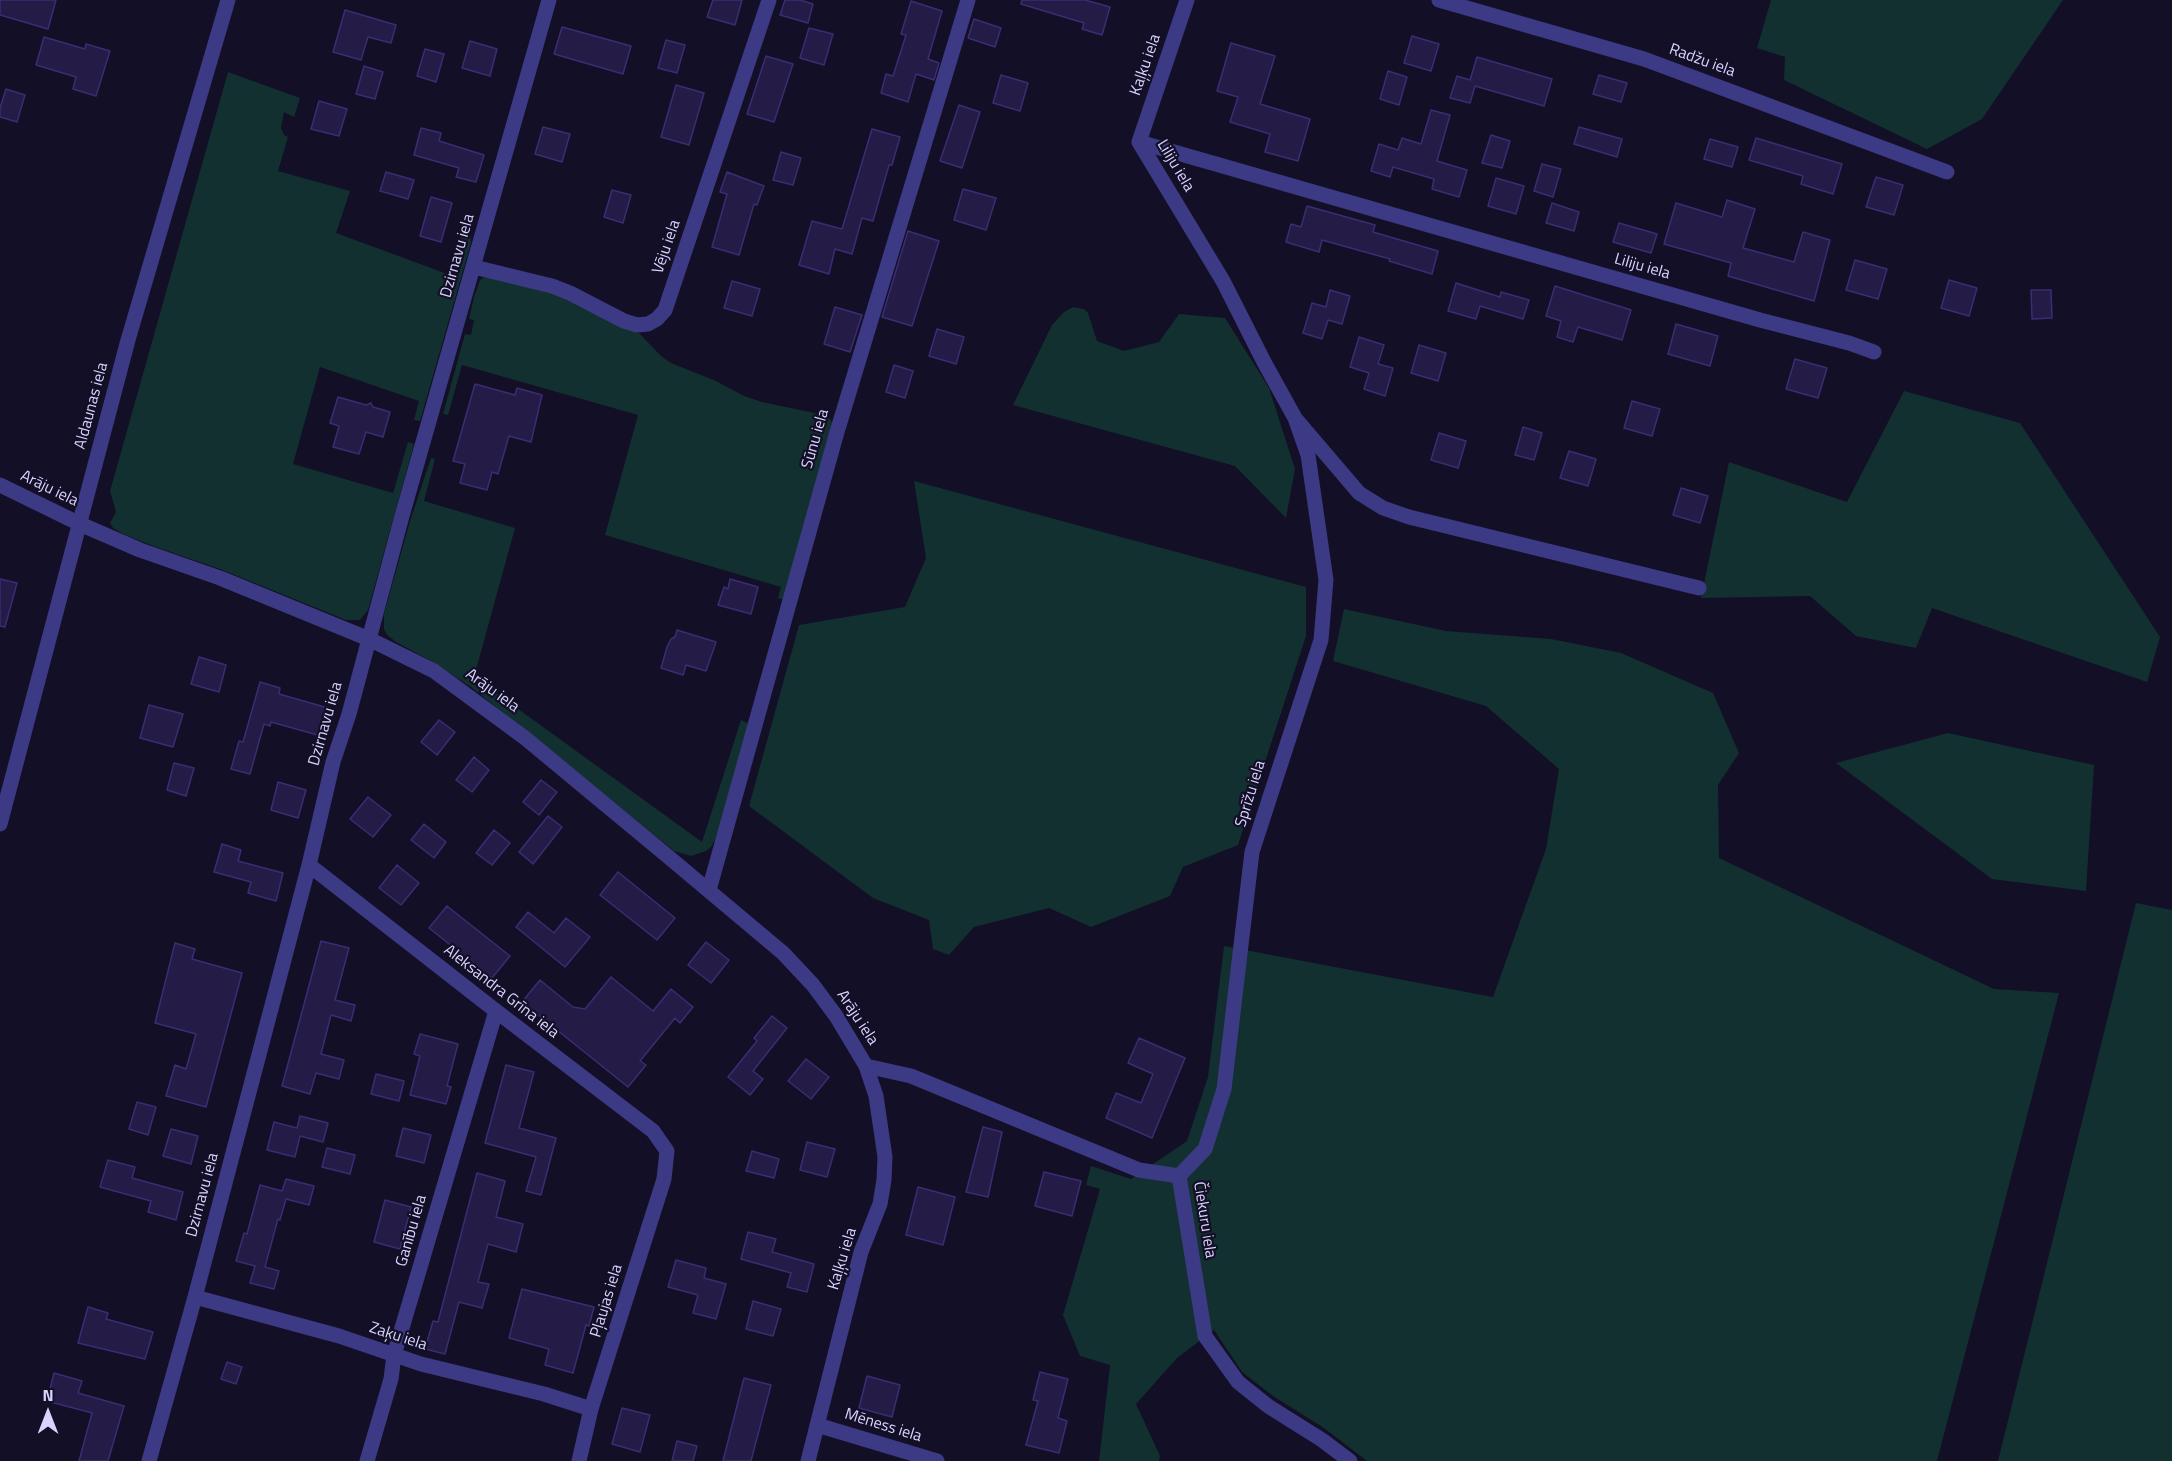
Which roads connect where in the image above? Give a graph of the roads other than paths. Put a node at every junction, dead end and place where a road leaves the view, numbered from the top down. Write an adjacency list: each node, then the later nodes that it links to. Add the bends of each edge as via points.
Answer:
1 (228, 0): 13 (street, Aldaunas iela, via 128,340)
2 (549, 0): 9 (street, Dzirnavu iela)
3 (769, 0): 9 (street, Vēju iela, via 664,310 657,319 637,325 552,286)
4 (968, 0): 18 (street, Sūnu iela, via 837,432)
5 (1187, 0): 7 (street, Kaļķu iela)
6 (1439, 0): 8 (street, Radžu iela, via 1644,58)
7 (1139, 142): 10 (street, Liliju iela); 11 (street, Liliju iela, via 1223,281)
8 (1947, 172)
9 (474, 267): 15 (street, Dzirnavu iela)
10 (1874, 352)
11 (1295, 418): 14 (street, Liliju iela, via 1359,493 1383,508); 22 (street, Sprīžu iela, via 1308,455 1326,580 1321,640 1252,852 1224,1089 1205,1149)
12 (0, 485): 13 (street, Arāju iela)
13 (80, 524): 15 (street, Arāju iela); 16 (street, Aldaunas iela)
14 (1699, 588)
15 (369, 639): 17 (street, Dzirnavu iela, via 333,762); 18 (street, Arāju iela, via 434,671 478,702)
16 (0, 824)
17 (309, 865): 19 (street, Aleksandra Grīna iela); 23 (street, Dzirnavu iela)
18 (709, 890): 20 (street, Arāju iela, via 783,953 813,985)
19 (496, 1011): 21 (street, Aleksandra Grīna iela, via 653,1131); 24 (street, Ganību iela)
20 (866, 1066): 22 (street, Čiekuru iela, via 911,1076 1139,1170); 26 (street, Kaļķu iela, via 882,1127 884,1180 880,1204 861,1252)
21 (667, 1151): 25 (street, Pļaujas iela, via 664,1179)
22 (1179, 1176): 32 (street, Čiekuru iela, via 1205,1336 1238,1382)
23 (195, 1297): 24 (street, Zaķu iela); 27 (street, Dzirnavu iela)
24 (394, 1355): 25 (street, Zaķu iela); 28 (street, Ganību iela, via 391,1380)
25 (591, 1408): 29 (street, Pļaujas iela)
26 (817, 1425): 30 (street, Kaļķu iela); 31 (street, Mēness iela)
27 (149, 1461)
28 (367, 1461)
29 (579, 1461)
30 (808, 1461)
31 (938, 1461)
32 (1350, 1461)

